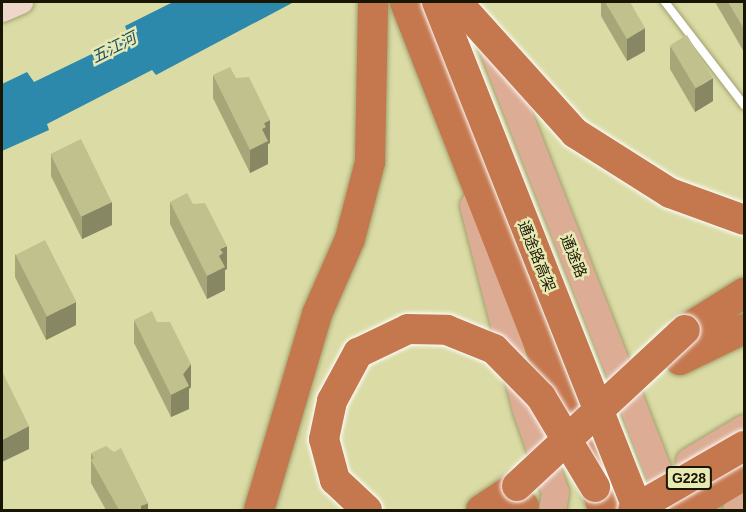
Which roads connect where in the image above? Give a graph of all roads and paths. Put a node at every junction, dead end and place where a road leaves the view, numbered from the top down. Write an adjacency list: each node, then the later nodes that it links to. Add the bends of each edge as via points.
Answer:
1 (21, 2): 9 (street)
2 (373, 2): 13 (highway, via 370,162)
3 (400, 2): 11 (main road)
4 (405, 2): 20 (highway, 通途路高架, bridge)
5 (437, 2): 29 (highway, 通途路高架, bridge)
6 (457, 2): 12 (highway, bridge, via 575,133 670,193)
7 (474, 2): 19 (main road, 通途路)
8 (665, 2): 10 (lane)
9 (2, 10)
10 (744, 105)
11 (463, 169): 20 (main road); 27 (main road, via 526,410 555,492)
12 (744, 220)
13 (350, 239): 22 (highway, via 317,314); 23 (highway)
14 (744, 292): 25 (highway, bridge, via 685,330 517,486)
15 (744, 329): 26 (highway, bridge, via 680,360)
16 (744, 428): 19 (main road)
17 (744, 446): 28 (highway, G228, bridge)
18 (744, 475): 31 (highway, G228)
19 (662, 478): 20 (main road); 30 (main road, 通途路)
20 (600, 505): 24 (highway, bridge, via 541,397 494,350 447,330 408,330 358,353 332,401 324,439 335,480)
21 (744, 505): 32 (main road)
22 (259, 510)
23 (273, 510)
24 (367, 510)
25 (481, 510)
26 (519, 510)
27 (552, 510)
28 (633, 510)
29 (638, 510)
30 (674, 510)
31 (686, 510)
32 (736, 510)

